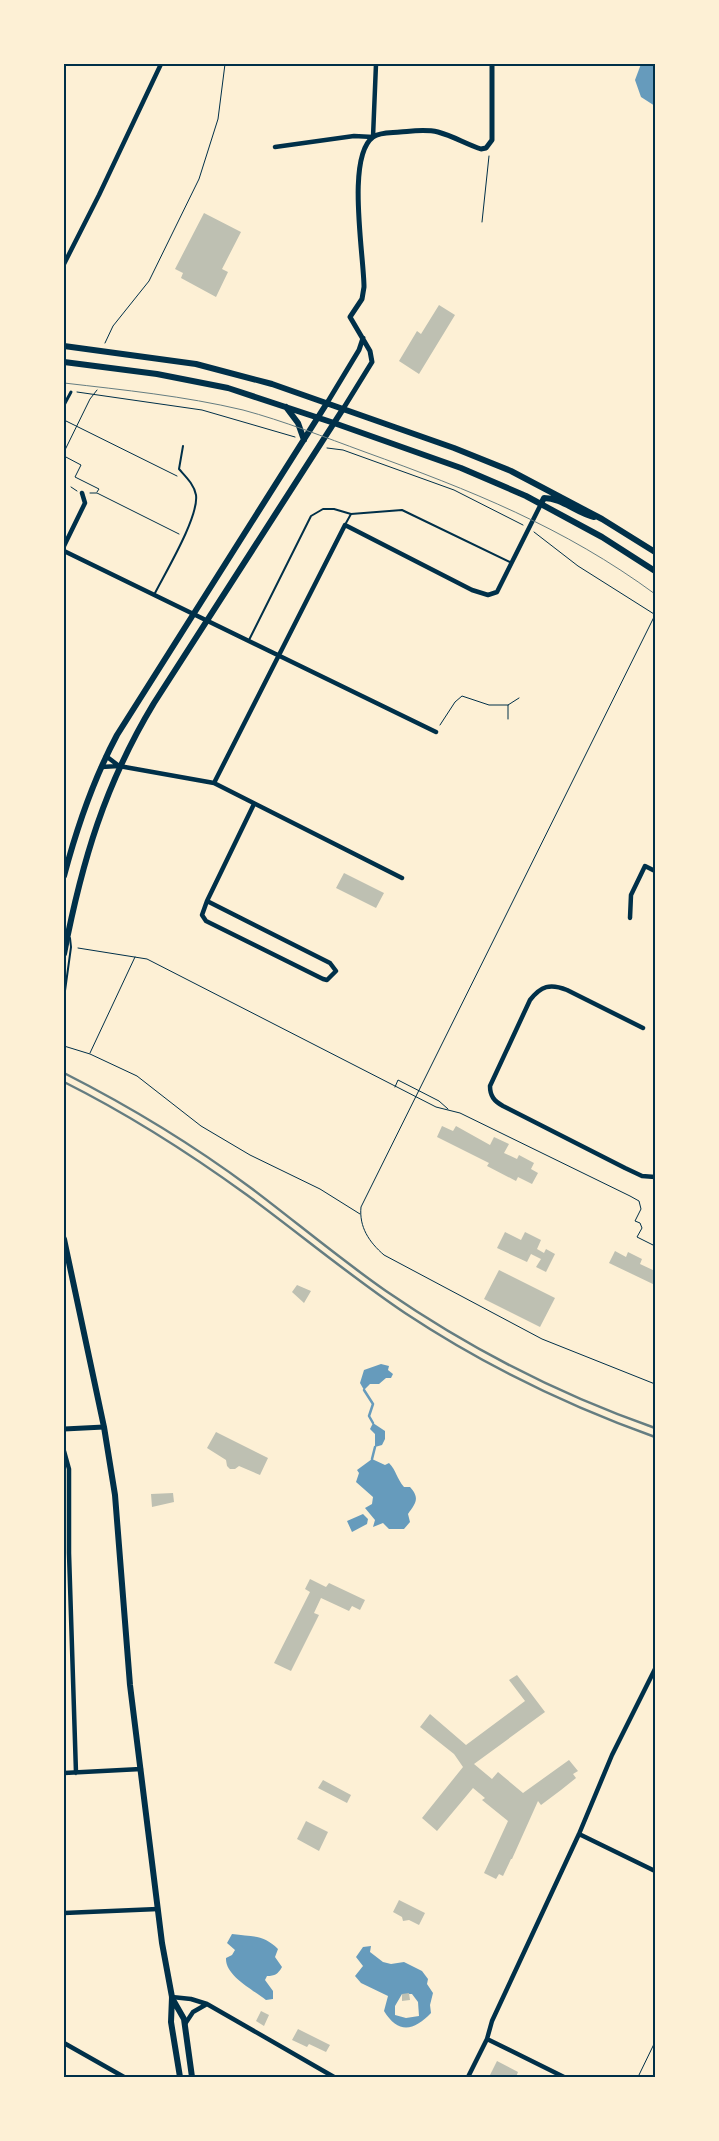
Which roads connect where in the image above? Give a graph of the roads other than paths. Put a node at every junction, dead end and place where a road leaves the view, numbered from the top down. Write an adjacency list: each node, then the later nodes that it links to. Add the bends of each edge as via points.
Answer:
1 (161, 64): 6 (street)
2 (376, 64): 4 (street)
3 (492, 64): 4 (street, via 492,140 486,148 425,130)
4 (373, 137): 5 (street, via 354,136); 7 (street, via 364,152 357,194 364,287 362,299 350,317)
5 (275, 147)
6 (64, 264)
7 (363, 338): 11 (street); 14 (street, via 372,362)
8 (64, 346): 11 (main road, via 222,370)
9 (64, 362): 13 (main road, via 194,380)
10 (71, 392): 12 (street)
11 (327, 404): 14 (main road); 15 (main road)
12 (64, 405)
13 (286, 406): 15 (main road); 17 (main road, via 298,423)
14 (343, 409): 16 (main road); 22 (main road, via 511,471)
15 (318, 417): 16 (main road); 17 (main road)
16 (334, 423): 20 (main road, via 462,468); 31 (main road)
17 (304, 440): 30 (main road)
18 (183, 446): 29 (lane, via 179,469 193,485 196,504 184,536)
19 (82, 493): 24 (street, via 85,503)
20 (541, 504): 22 (main road, via 544,498 552,498 585,515); 27 (street); 28 (main road)
21 (351, 514): 23 (lane); 27 (lane, via 402,510); 32 (lane, via 323,509 311,516)
22 (602, 519): 26 (main road)
23 (345, 525): 27 (street, via 472,590 488,595 498,592); 33 (street)
24 (64, 546)
25 (64, 551): 29 (street)
26 (655, 552)
27 (512, 563)
28 (655, 571)
29 (154, 595): 30 (street)
30 (193, 614): 31 (street); 35 (main road, via 133,707)
31 (208, 621): 32 (street); 36 (main road, via 154,703)
32 (249, 641): 33 (street)
33 (279, 654): 34 (street); 38 (street)
34 (436, 732)
35 (106, 756): 36 (street); 37 (main road)
36 (119, 766): 37 (street); 38 (street); 45 (main road, via 95,825)
37 (101, 767): 41 (main road, via 80,820)
38 (214, 783): 39 (street)
39 (254, 804): 42 (street); 43 (street)
40 (655, 871): 44 (street, via 645,866 631,895)
41 (64, 876)
42 (402, 878)
43 (207, 901): 43 (street, via 202,915 206,921 323,979 327,980 336,971 330,963)
44 (630, 918)
45 (68, 932): 46 (main road); 47 (lane, via 71,947)
46 (64, 954)
47 (64, 998)
48 (644, 1028): 49 (street, via 566,990 546,986 530,1000 490,1086 490,1094 503,1106 625,1168 642,1176)
49 (655, 1177)
50 (64, 1239): 51 (main road)
51 (104, 1427): 52 (street); 57 (main road, via 114,1495 121,1592)
52 (64, 1429)
53 (64, 1451): 54 (street, via 69,1469)
54 (70, 1598): 55 (street); 59 (street)
55 (64, 1599)
56 (655, 1669): 60 (street, via 612,1755)
57 (141, 1769): 59 (street); 62 (main road)
58 (64, 1773): 59 (street)
59 (76, 1773)
60 (580, 1834): 61 (street); 67 (street, via 492,2021)
61 (655, 1871)
62 (158, 1909): 63 (street); 64 (main road)
63 (64, 1913)
64 (172, 1997): 65 (street); 66 (main road); 70 (main road, via 171,2022)
65 (207, 2004): 66 (street, via 192,2012); 72 (street)
66 (185, 2024): 71 (main road)
67 (488, 2039): 73 (street); 74 (street)
68 (64, 2043): 69 (street)
69 (124, 2077)
70 (180, 2077)
71 (192, 2077)
72 (334, 2077)
73 (468, 2077)
74 (564, 2077)

